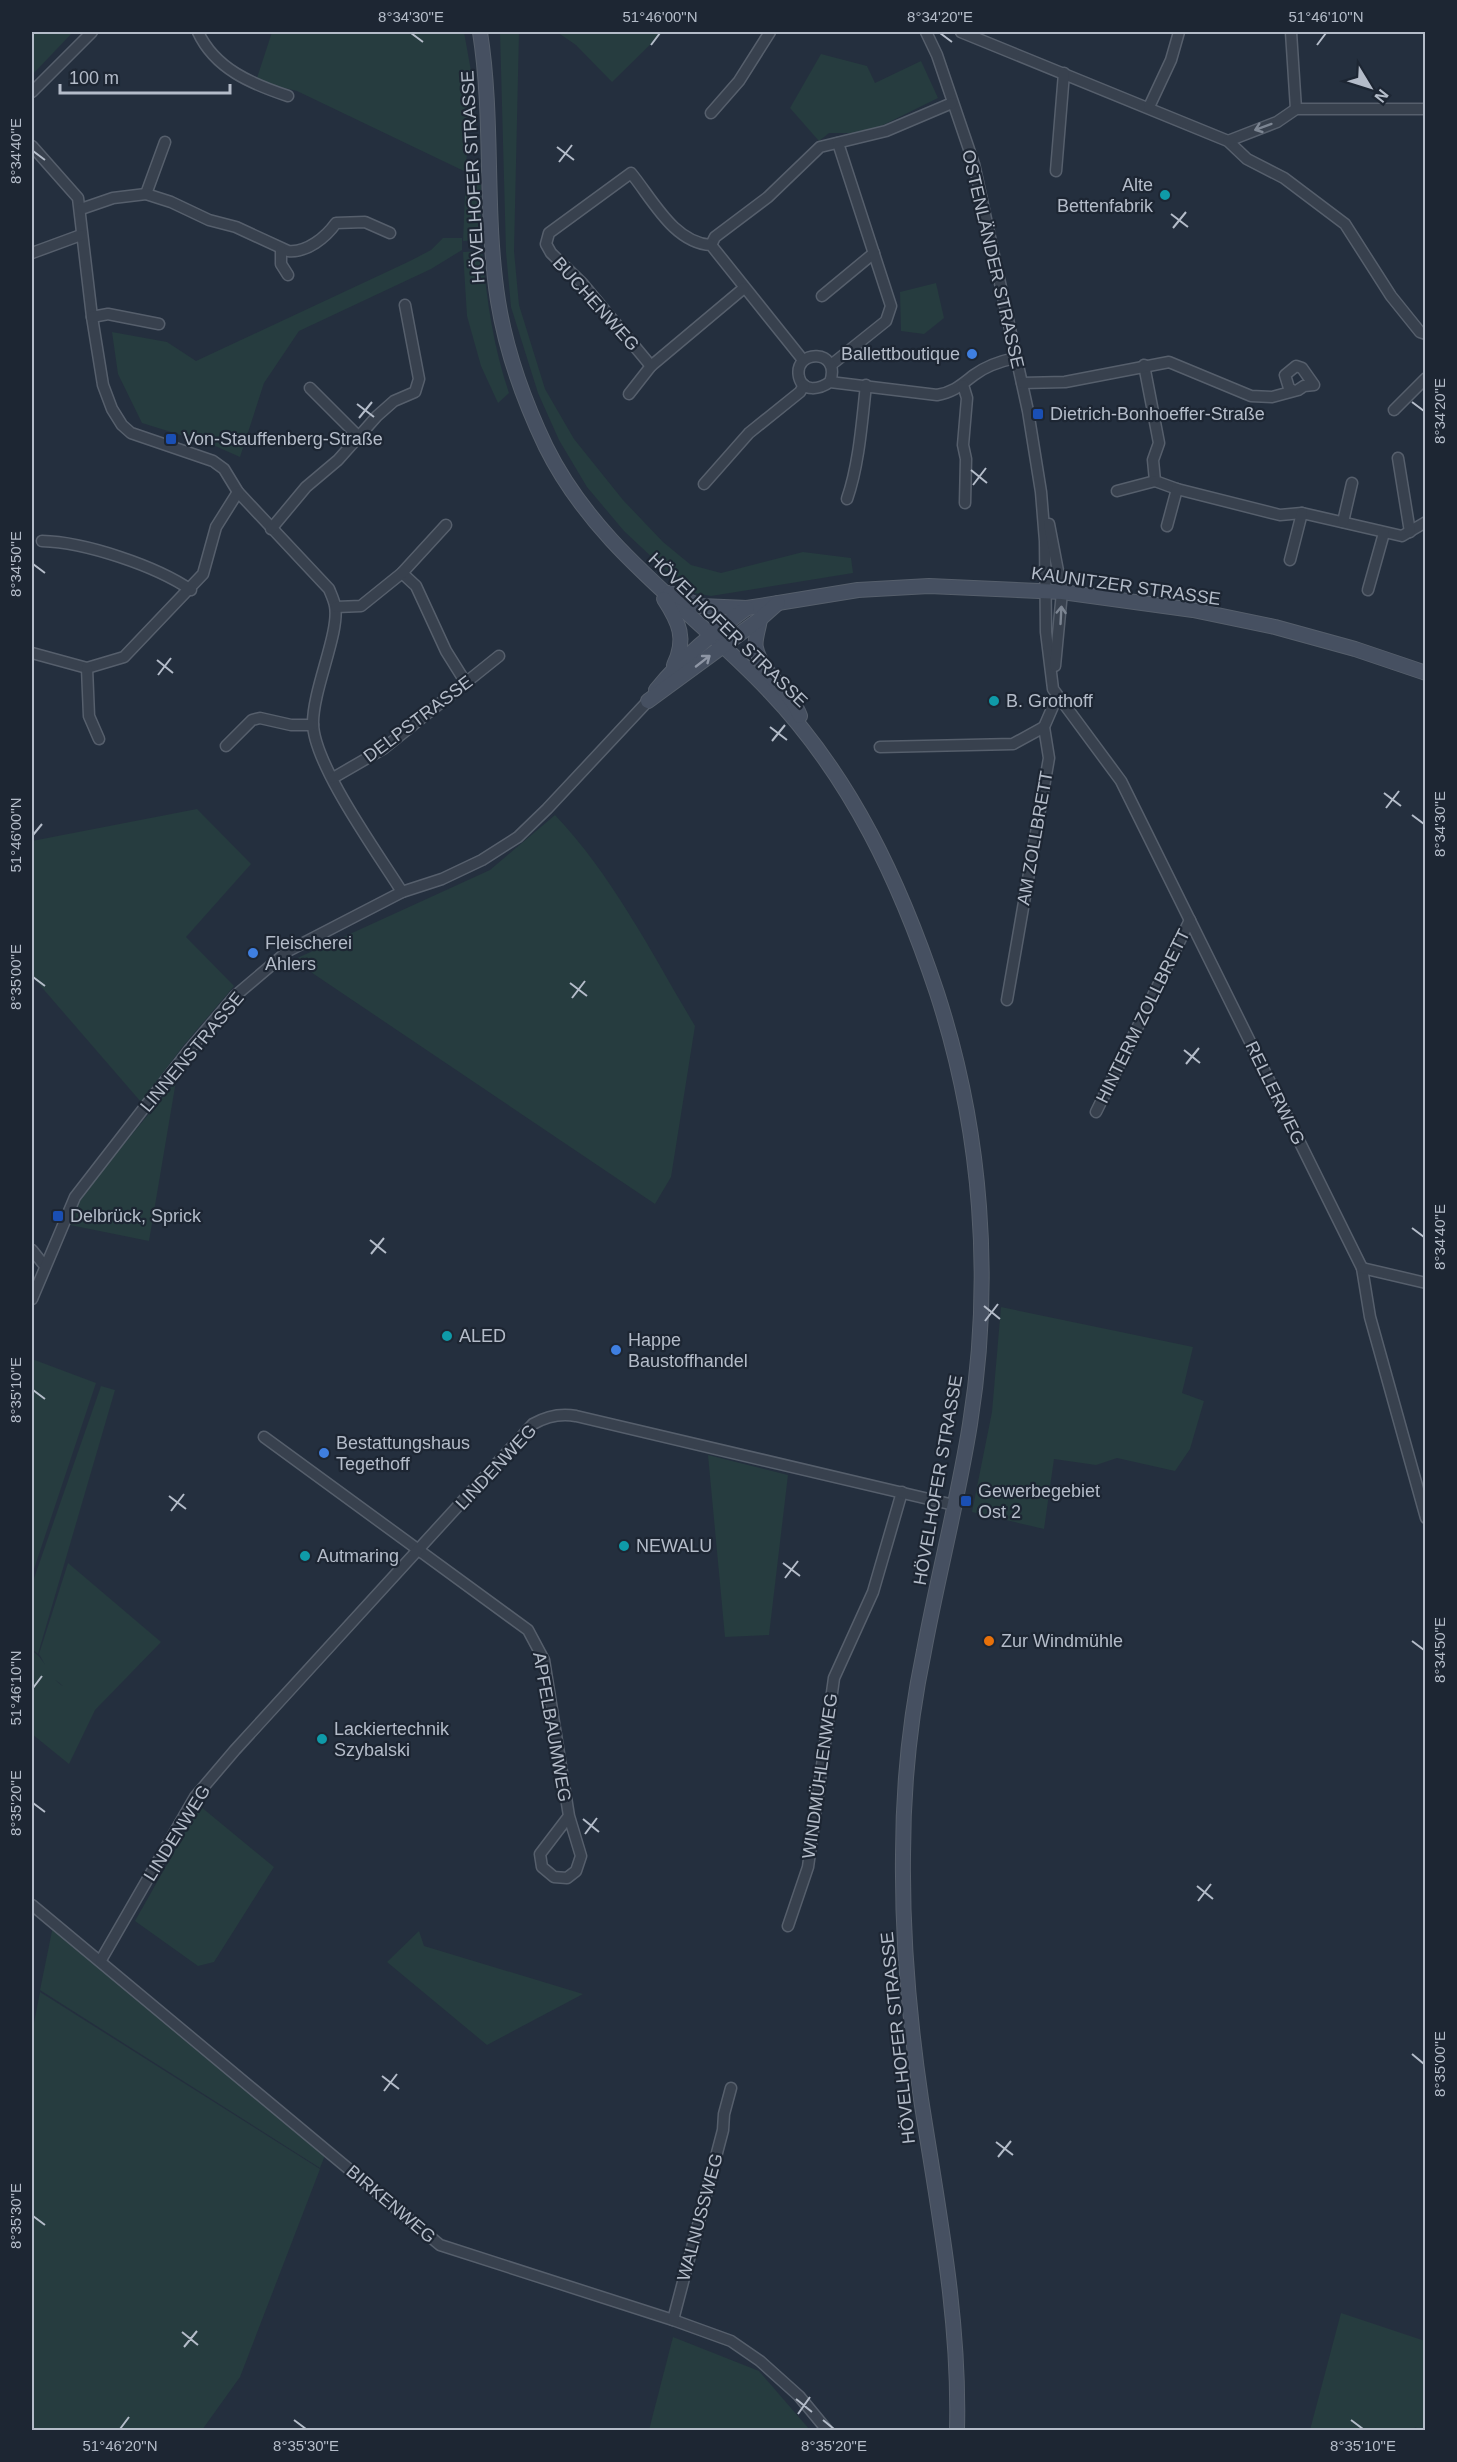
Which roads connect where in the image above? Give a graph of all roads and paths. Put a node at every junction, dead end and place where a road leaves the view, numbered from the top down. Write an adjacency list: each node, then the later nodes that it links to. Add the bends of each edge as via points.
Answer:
1 (92, 32): 11 (street)
2 (198, 32): 12 (street, via 219,61 237,75)
3 (480, 32): 75 (main road, HÖVELHOFER STRASSE, via 487,77 492,245 498,303 509,351 538,428 575,498 613,544)
4 (770, 32): 17 (street, via 739,81)
5 (926, 32): 13 (street, OSTENLÄNDER STRASSE)
6 (960, 32): 9 (street)
7 (1179, 32): 14 (street)
8 (1291, 32): 15 (street)
9 (976, 34): 10 (street)
10 (1064, 73): 14 (street); 22 (street)
11 (32, 92)
12 (288, 96)
13 (952, 103): 20 (street, via 886,131); 38 (street, OSTENLÄNDER STRASSE, via 974,164)
14 (1149, 107): 18 (street)
15 (1296, 109): 16 (street); 18 (street, one-way to 18, via 1277,122)
16 (1425, 109)
17 (711, 113)
18 (1228, 141): 37 (street, via 1247,159 1284,178 1345,224 1391,296)
19 (165, 142): 23 (street)
20 (838, 143): 27 (street, via 820,147 768,196 715,237); 30 (street)
21 (32, 146): 24 (street, via 73,191)
22 (1056, 171)
23 (146, 194): 24 (street, via 113,198); 28 (street, via 259,236)
24 (81, 209): 26 (street)
25 (390, 233): 28 (street, via 366,222 336,223 326,238 294,252)
26 (81, 235): 29 (street); 35 (street)
27 (711, 245): 32 (street); 42 (street, BUCHENWEG, via 682,236 631,173 549,233 546,243 551,253 582,283)
28 (281, 250): 31 (street, via 281,264)
29 (32, 253)
30 (874, 253): 33 (street); 40 (street, via 890,300 890,314)
31 (288, 275)
32 (744, 288): 39 (street); 42 (street, BUCHENWEG)
33 (822, 296)
34 (405, 305): 53 (street, via 419,379 415,392 394,401)
35 (92, 317): 36 (street, via 108,314); 60 (street, via 103,385 122,425 145,439 213,461 224,469)
36 (159, 324)
37 (1425, 334)
38 (1015, 358): 45 (street, OSTENLÄNDER STRASSE); 48 (street, via 998,362)
39 (803, 360): 40 (street, via 814,355 825,357); 46 (street, via 799,378)
40 (831, 365): 44 (street)
41 (1144, 365): 45 (street, via 1065,382); 50 (street, via 1169,362 1251,396 1272,397); 55 (street, via 1160,443 1153,460)
42 (651, 366): 51 (street, BUCHENWEG)
43 (1425, 378): 52 (street)
44 (830, 382): 46 (street, via 821,388); 47 (street)
45 (1022, 383): 61 (street, OSTENLÄNDER STRASSE)
46 (804, 385): 57 (street, via 749,433)
47 (866, 385): 48 (street, via 936,395); 62 (street, via 861,436)
48 (963, 385): 63 (street, via 967,398 963,445)
49 (310, 388): 53 (street)
50 (1294, 391)
51 (629, 394)
52 (1394, 410)
53 (359, 437): 69 (street, via 306,487)
54 (1398, 458): 70 (street)
55 (1155, 481): 58 (street); 59 (street)
56 (1353, 483): 65 (street)
57 (704, 484)
58 (1177, 489): 64 (street, via 1280,515); 68 (street)
59 (1117, 491)
60 (238, 492): 69 (street); 76 (street, via 216,526 203,574)
61 (1041, 492): 77 (street, OSTENLÄNDER STRASSE); 79 (street, OSTENLÄNDER STRASSE)
62 (847, 499)
63 (965, 502)
64 (1302, 513): 65 (street); 73 (street)
65 (1343, 522): 71 (street)
66 (1425, 522): 70 (street)
67 (446, 525): 74 (street)
68 (1167, 526)
69 (271, 529): 81 (street, via 329,589)
70 (1410, 531): 71 (street, via 1402,536)
71 (1384, 533): 78 (street)
72 (42, 541): 76 (street, via 66,541 159,572)
73 (1290, 560)
74 (402, 573): 81 (street, via 361,606); 92 (street, via 416,586 446,651)
75 (657, 587): 82 (main road, via 700,606); 84 (main road, HÖVELHOFER STRASSE); 89 (main road, via 678,622 681,651)
76 (191, 590): 88 (street, via 124,657)
77 (1046, 590): 79 (main road, KAUNITZER STRASSE); 80 (main road, KAUNITZER STRASSE, via 929,586 858,590); 91 (street)
78 (1368, 590)
79 (1062, 592): 90 (main road, KAUNITZER STRASSE, via 1193,610 1275,627); 91 (street, one-way to 79)
80 (778, 602): 82 (main road, KAUNITZER STRASSE); 83 (main road)
81 (336, 607): 95 (street, via 316,692)
82 (747, 608): 84 (main road)
83 (760, 619): 85 (main road); 97 (main road, via 755,646 762,662 797,707)
84 (710, 635): 85 (main road, HÖVELHOFER STRASSE); 89 (main road)
85 (723, 645): 94 (main road, one-way to 85); 97 (main road, HÖVELHOFER STRASSE)
86 (32, 652): 88 (street)
87 (500, 656): 92 (street, DELPSTRASSE)
88 (87, 668): 98 (street, via 89,716)
89 (671, 671): 94 (main road)
90 (1425, 673)
91 (1052, 680): 93 (street)
92 (466, 683): 101 (street, DELPSTRASSE, via 383,748)
93 (1057, 697): 96 (street); 103 (street, RELLERWEG, via 1121,781)
94 (648, 701): 102 (street, LINNENSTRASSE, via 518,837 442,879)
95 (313, 724): 99 (street, via 252,720); 101 (street, via 320,752)
96 (1044, 727): 100 (street, via 1013,744); 104 (street, AM ZOLLBRETT, via 1049,758)
97 (805, 730): 114 (main road, HÖVELHOFER STRASSE, via 844,784 907,911 960,1073 973,1145 982,1242 974,1396)
98 (99, 739)
99 (226, 746)
100 (880, 747)
101 (333, 778): 102 (street)
102 (402, 892): 107 (street, LINNENSTRASSE, via 288,951 235,996 75,1197)
103 (1190, 920): 105 (street, HINTERM ZOLLBRETT); 108 (street, RELLERWEG)
104 (1007, 1000)
105 (1096, 1112)
106 (32, 1250): 107 (street)
107 (44, 1265): 109 (street); 111 (street, LINNENSTRASSE)
108 (1362, 1268): 110 (street); 115 (street, RELLERWEG, via 1370,1317)
109 (32, 1269)
110 (1425, 1283)
111 (32, 1299)
112 (264, 1437): 116 (street, APFELBAUMWEG)
113 (902, 1492): 114 (street, LINDENWEG); 116 (street, LINDENWEG, via 564,1413 533,1424); 119 (street, WINDMÜHLENWEG, via 873,1592 834,1678 808,1867)
114 (954, 1505): 124 (main road, HÖVELHOFER STRASSE, via 915,1705 905,1802 903,1874 908,1995 951,2292)
115 (1425, 1518)
116 (420, 1550): 117 (street, APFELBAUMWEG, via 528,1630 537,1644 544,1660); 120 (street, LINDENWEG, via 195,1797)
117 (569, 1816): 117 (street, APFELBAUMWEG, via 581,1856 576,1871 567,1878 554,1877 542,1867 540,1854)
118 (32, 1905): 120 (street, BIRKENWEG)
119 (788, 1926)
120 (101, 1960): 122 (street, BIRKENWEG, via 440,2245)
121 (731, 2088): 122 (street, WALNUSSWEG)
122 (673, 2320): 123 (street, BIRKENWEG, via 731,2341 746,2351 799,2396)
123 (828, 2430)
124 (957, 2430)

